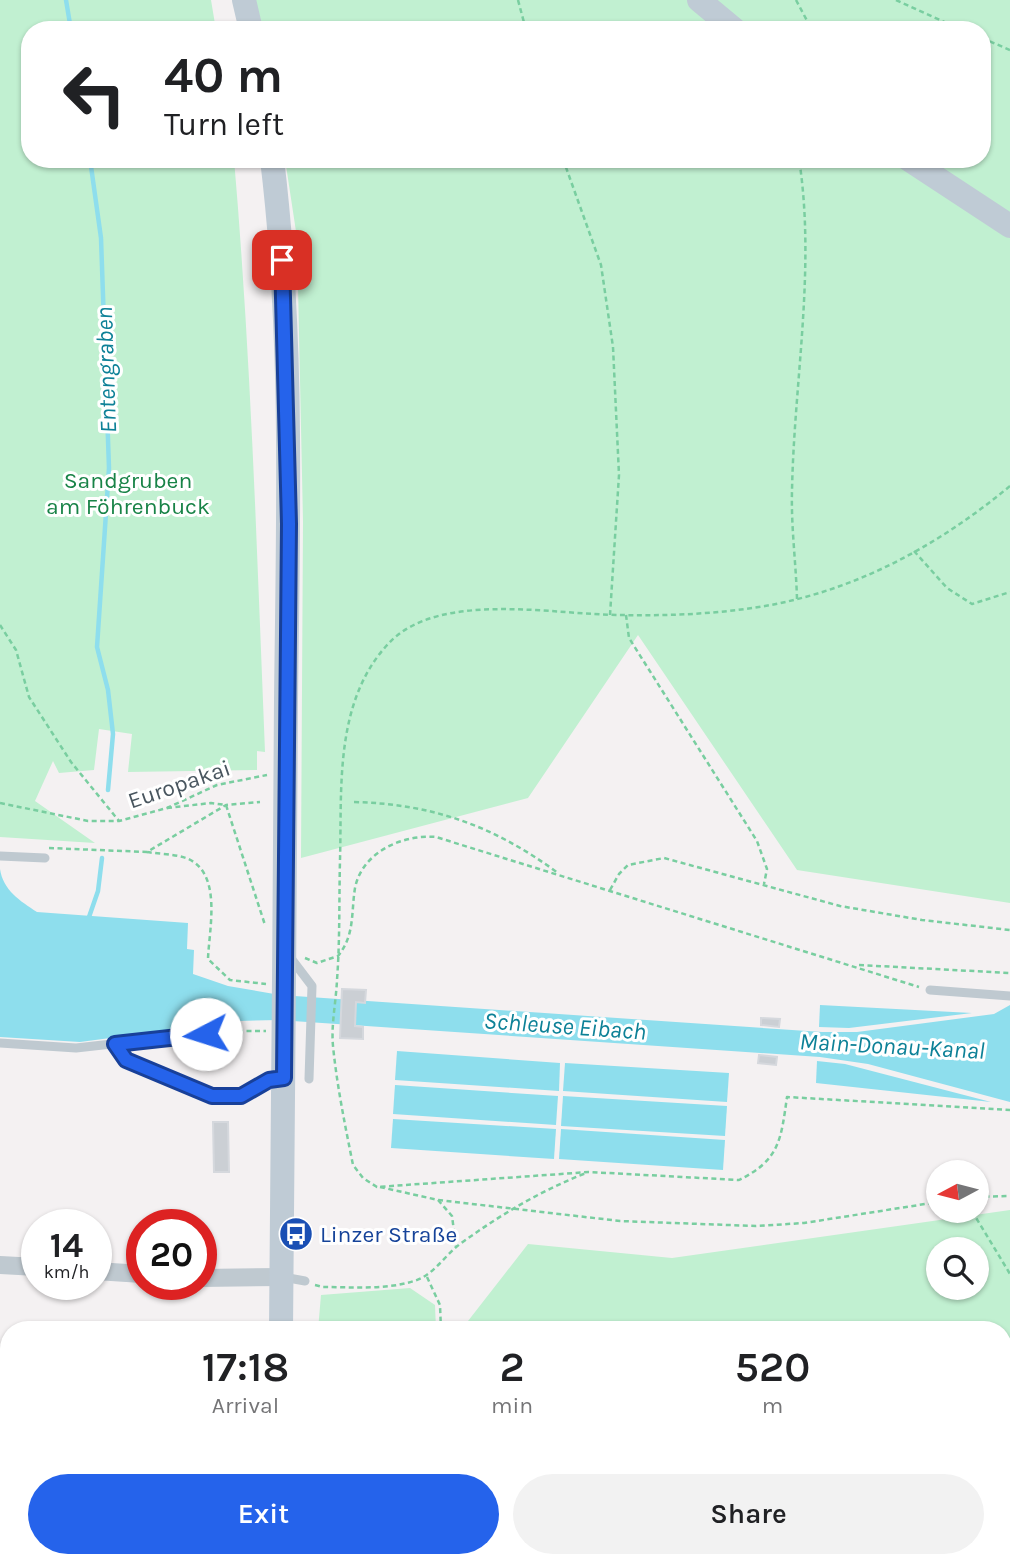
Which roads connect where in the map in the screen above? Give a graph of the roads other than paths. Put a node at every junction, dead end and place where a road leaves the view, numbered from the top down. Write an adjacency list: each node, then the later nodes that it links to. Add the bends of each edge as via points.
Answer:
1 (244, 0): 3 (main road)
2 (699, 0): 4 (main road)
3 (249, 21)
4 (724, 21)
5 (273, 168): 10 (main road, via 286,344 289,524)
6 (922, 168): 7 (main road)
7 (1010, 226)
8 (0, 856): 9 (lane)
9 (45, 858)
10 (284, 950): 16 (main road, via 279,984); 17 (lane, via 312,986)
11 (930, 990): 12 (lane)
12 (1010, 996)
13 (228, 1031): 15 (lane)
14 (0, 1043): 15 (lane, via 76,1048)
15 (115, 1044): 16 (lane, via 126,1060 212,1096 241,1096 269,1080)
16 (284, 1078): 21 (main road)
17 (309, 1079)
18 (0, 1265): 19 (street)
19 (21, 1266)
20 (217, 1278): 21 (street)
21 (294, 1279): 22 (main road)
22 (283, 1321)

